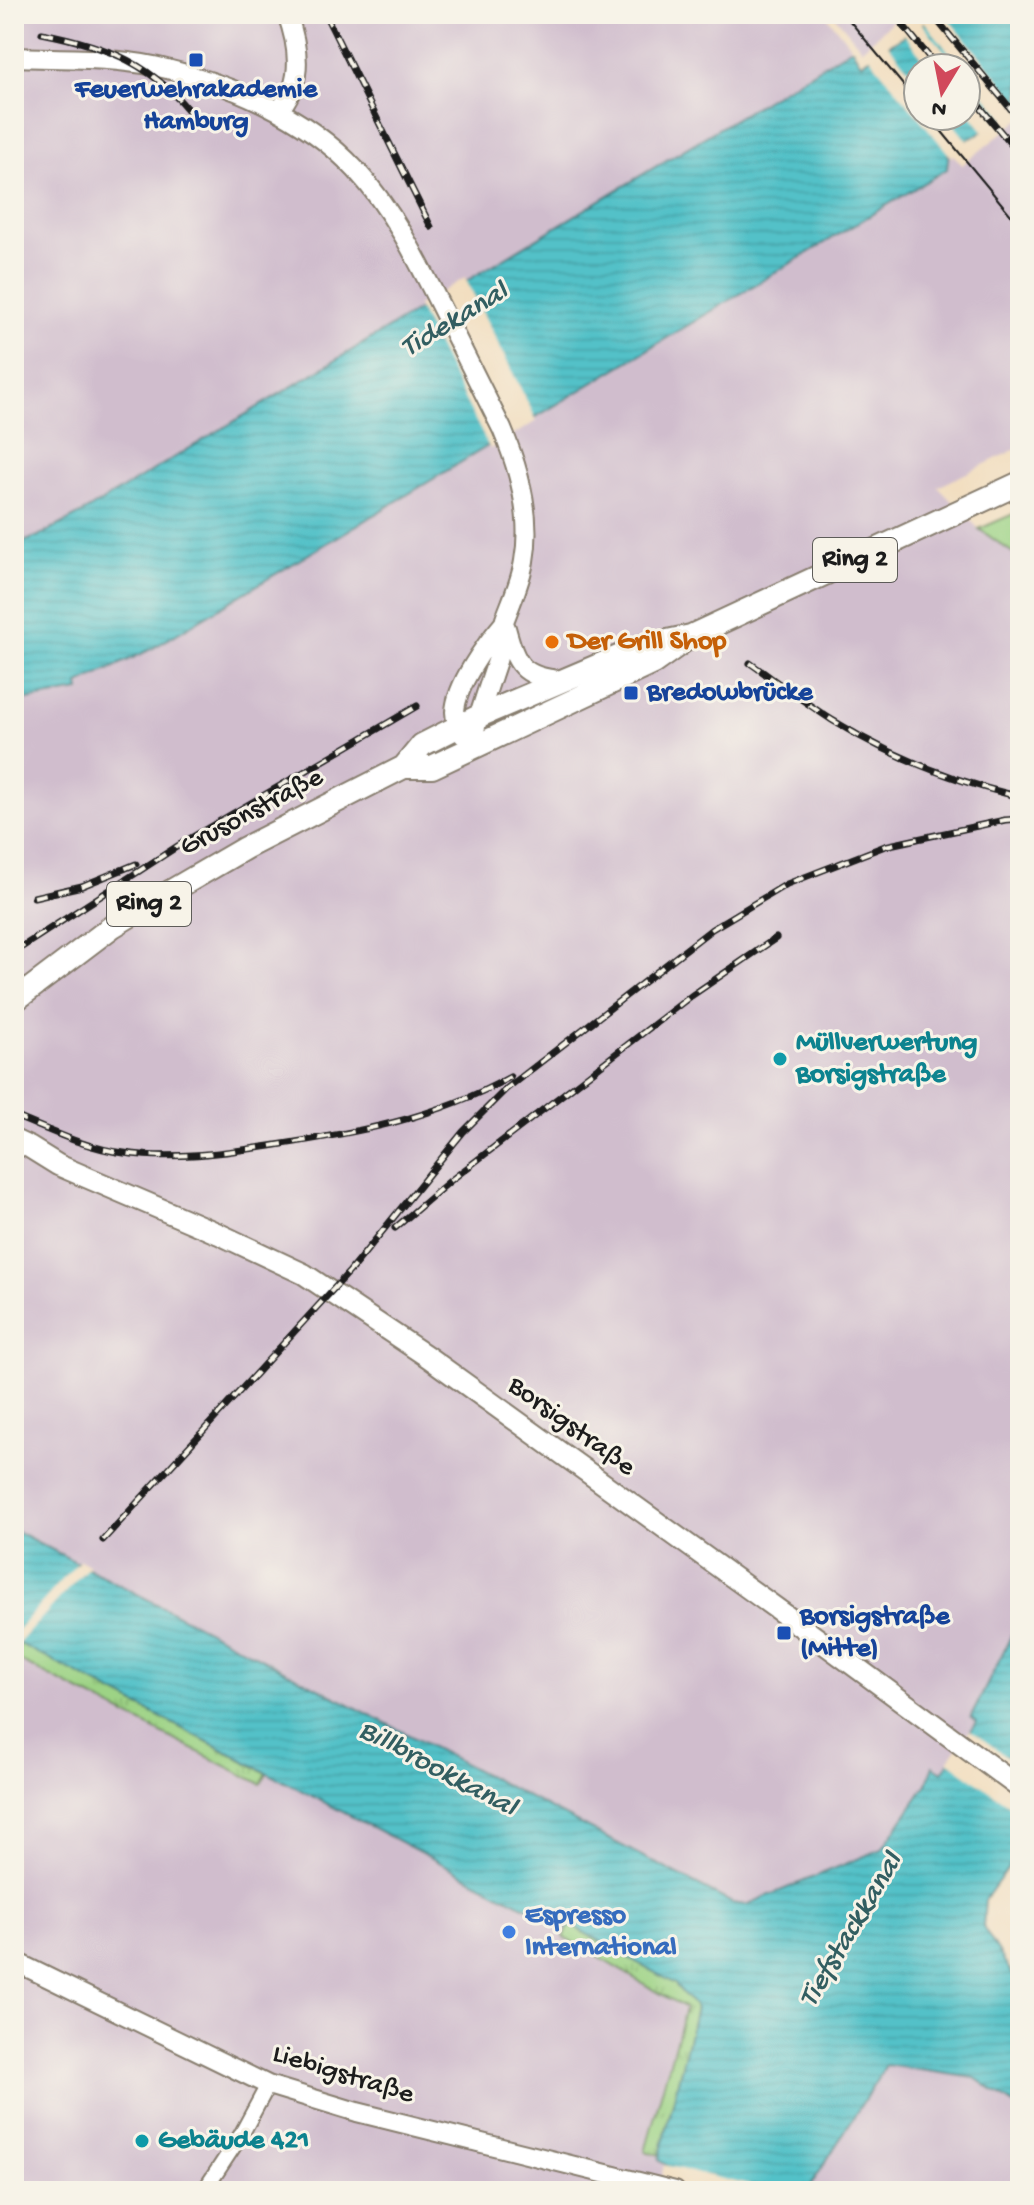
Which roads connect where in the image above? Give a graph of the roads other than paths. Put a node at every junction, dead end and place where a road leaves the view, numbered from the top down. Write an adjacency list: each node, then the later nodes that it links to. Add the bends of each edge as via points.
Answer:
1 (287, 14): 3 (street, via 296,71)
2 (14, 57): 3 (street, via 152,66)
3 (280, 111): 5 (street, via 321,139 386,207 512,452 523,498 525,557)
4 (1020, 483): 6 (main road, Grusonstraße / Ring 2)
5 (504, 622): 7 (street, via 521,666 538,677); 8 (street, via 498,658)
6 (691, 636): 7 (main road, Grusonstraße / Ring 2, via 644,646); 9 (main road, Grusonstraße / Ring 2, via 653,663)
7 (561, 680): 8 (main road, Grusonstraße / Ring 2)
8 (468, 722): 9 (street); 10 (main road, Grusonstraße / Ring 2, via 422,745)
9 (470, 749): 10 (main road, Grusonstraße / Ring 2, via 432,767)
10 (404, 767): 11 (main road, Grusonstraße / Ring 2, via 149,904)
11 (14, 1001)
12 (14, 1140): 14 (main road, Borsigstraße)
13 (14, 1155): 14 (main road, Borsigstraße)
14 (58, 1165): 15 (main road, Borsigstraße, via 304,1274 428,1357)
15 (1020, 1788)
16 (14, 1961): 17 (street, Liebigstraße)
17 (268, 2085): 18 (street, Liebigstraße); 19 (street)
18 (667, 2189)
19 (204, 2191)

